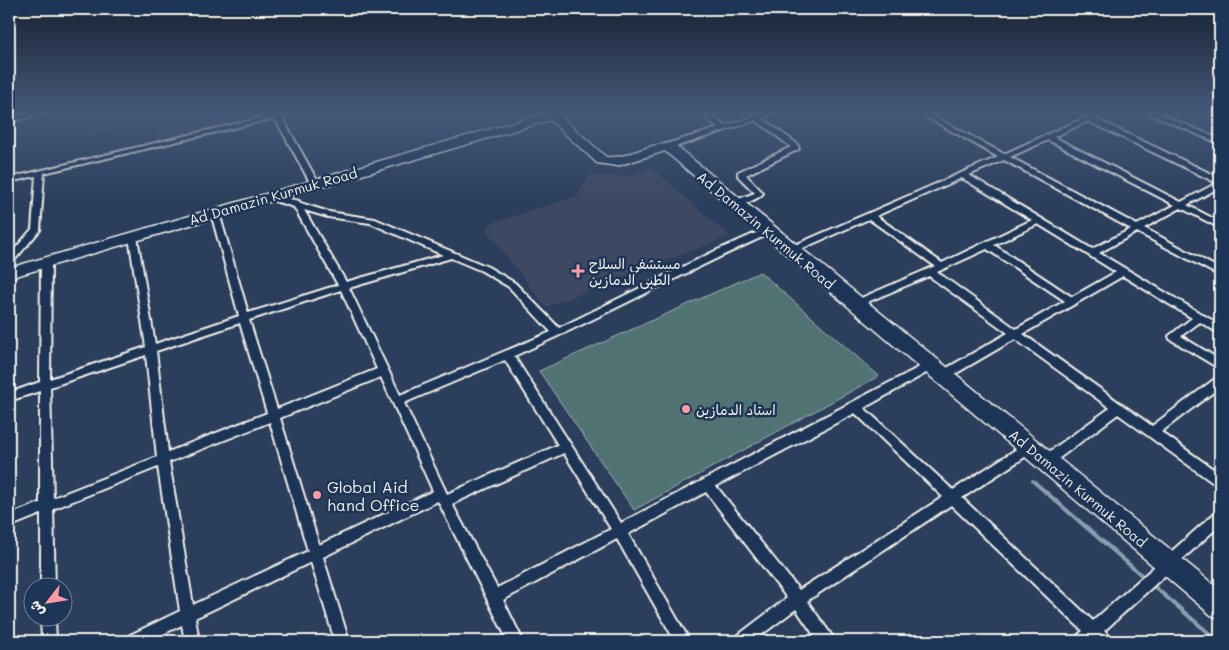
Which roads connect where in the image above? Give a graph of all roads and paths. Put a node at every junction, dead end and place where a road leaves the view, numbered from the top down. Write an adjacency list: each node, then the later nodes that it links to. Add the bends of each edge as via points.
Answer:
1 (169, 142): 13 (street)
2 (292, 142): 17 (street)
3 (458, 142): 17 (highway, Ad Damazin Kurmuk Road)
4 (582, 142): 11 (highway, Ad Damazin Kurmuk Road, via 602,160 617,162)
5 (681, 142): 11 (street)
6 (789, 142): 20 (street, via 795,149 742,174 759,193)
7 (980, 142): 12 (street)
8 (1036, 142): 12 (street)
9 (1058, 142): 21 (street)
10 (1137, 142): 16 (street)
11 (666, 147): 20 (highway, Ad Damazin Kurmuk Road)
12 (1006, 156): 14 (street); 26 (street)
13 (40, 172): 15 (street); 33 (street, via 36,230)
14 (963, 175): 23 (street); 24 (street)
15 (9, 180)
16 (1220, 183): 21 (street)
17 (315, 184): 18 (highway, Ad Damazin Kurmuk Road)
18 (271, 197): 19 (street); 22 (highway, Ad Damazin Kurmuk Road)
19 (296, 203): 32 (street, via 328,214 372,221); 40 (street)
20 (736, 203): 27 (highway, Ad Damazin Kurmuk Road)
21 (1180, 205): 25 (street); 26 (street)
22 (215, 213): 28 (highway, Ad Damazin Kurmuk Road); 43 (street)
23 (871, 216): 30 (street); 35 (street)
24 (1038, 221): 29 (street); 31 (street)
25 (1220, 225)
26 (1136, 228): 31 (street); 39 (street)
27 (768, 231): 30 (highway, Ad Damazin Kurmuk Road); 46 (street)
28 (133, 238): 34 (highway, Ad Damazin Kurmuk Road); 48 (street)
29 (988, 245): 35 (street); 41 (street)
30 (791, 250): 42 (highway, Ad Damazin Kurmuk Road)
31 (1092, 253): 37 (street)
32 (452, 255): 40 (street); 46 (street, via 486,269 512,285)
33 (9, 261)
34 (46, 262): 38 (highway, Ad Damazin Kurmuk Road); 54 (street)
35 (942, 267): 36 (street)
36 (930, 272): 42 (street); 47 (street)
37 (1123, 272): 41 (street); 44 (street)
38 (9, 273)
39 (1220, 273)
40 (343, 286): 43 (street); 51 (street)
41 (1073, 302): 47 (street)
42 (855, 304): 52 (highway, Ad Damazin Kurmuk Road)
43 (244, 318): 48 (street); 59 (street)
44 (1199, 318): 45 (street); 50 (street, via 1174,336)
45 (1220, 330)
46 (558, 333): 49 (street)
47 (1016, 334): 52 (street); 58 (street)
48 (151, 349): 54 (street); 63 (street)
49 (508, 355): 56 (street); 62 (street)
50 (1220, 365)
51 (384, 370): 56 (street); 59 (street)
52 (937, 370): 57 (street); 61 (highway, Ad Damazin Kurmuk Road)
53 (1220, 382): 60 (street)
54 (45, 384): 55 (street); 69 (street)
55 (9, 397)
56 (398, 400): 67 (street)
57 (856, 407): 66 (street); 68 (street)
58 (1119, 407): 60 (street); 64 (street)
59 (274, 414): 63 (street); 73 (street)
60 (1153, 432): 65 (street)
61 (1030, 446): 64 (highway, Ad Damazin Kurmuk Road); 68 (street)
62 (566, 447): 67 (street); 72 (street)
63 (163, 459): 69 (street); 79 (street)
64 (1046, 461): 74 (highway, Ad Damazin Kurmuk Road)
65 (1220, 481)
66 (708, 485): 72 (street); 77 (street)
67 (443, 497): 73 (street); 76 (street)
68 (952, 498): 77 (street); 81 (street)
69 (47, 505): 71 (street); 75 (street)
70 (1220, 517): 74 (street)
71 (9, 520)
72 (619, 532): 76 (street); 87 (street)
73 (315, 554): 79 (street); 85 (street)
74 (1168, 562): 78 (highway, Ad Damazin Kurmuk Road); 81 (street)
75 (48, 578)
76 (494, 597): 86 (street)
77 (797, 599): 88 (street); 89 (street)
78 (1220, 606)
79 (188, 615): 83 (street); 84 (street)
80 (48, 628): 82 (street)
81 (1099, 636): 90 (street)
82 (49, 641)
83 (133, 641)
84 (192, 641)
85 (342, 641)
86 (516, 641)
87 (683, 641)
88 (742, 641)
89 (827, 641)
90 (1082, 641)

